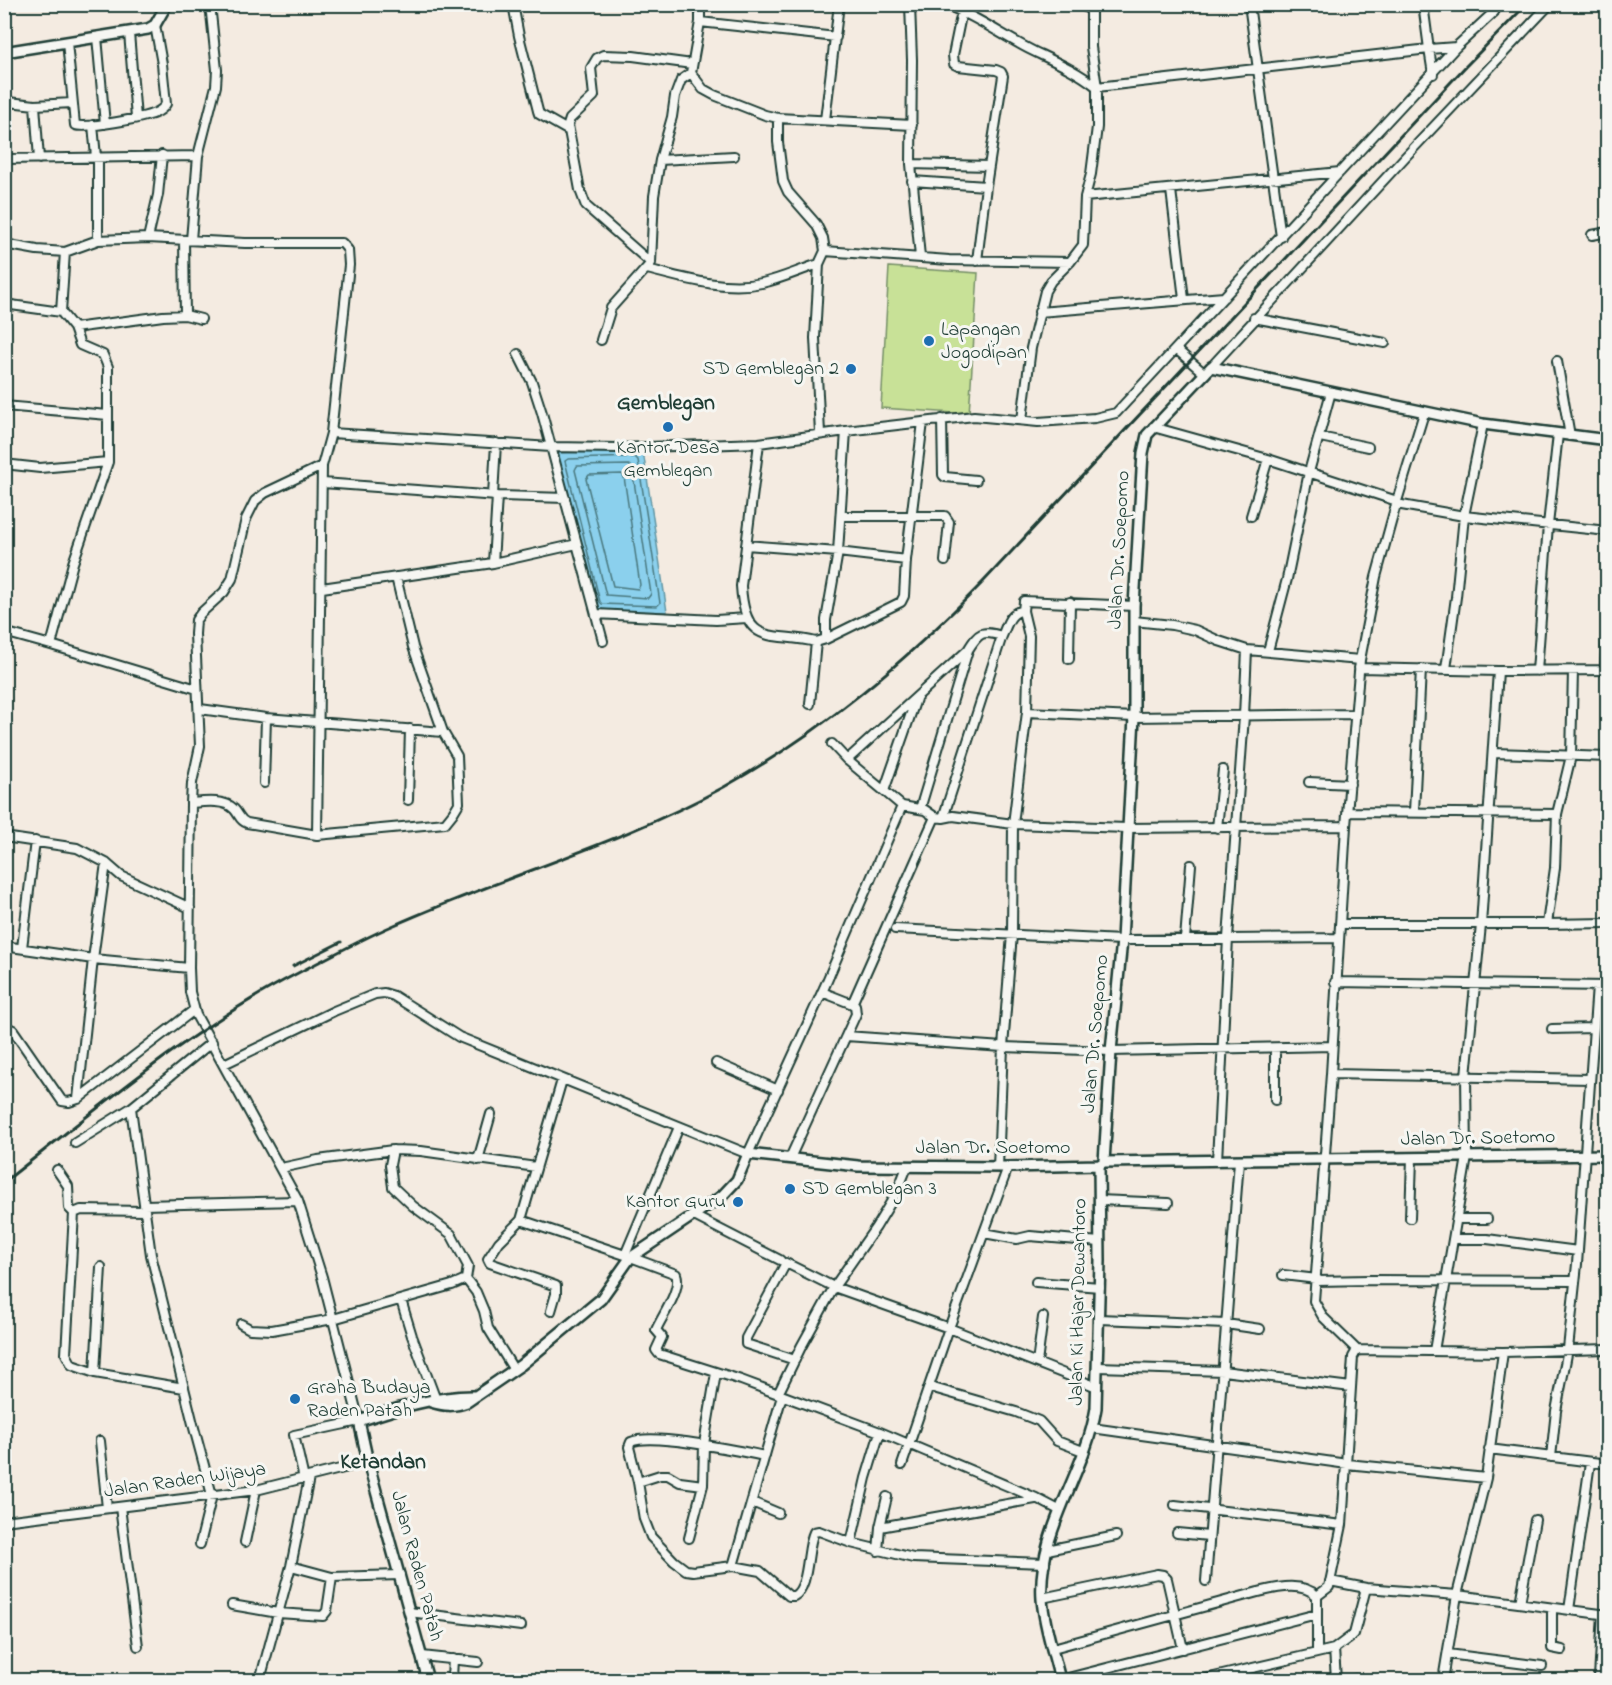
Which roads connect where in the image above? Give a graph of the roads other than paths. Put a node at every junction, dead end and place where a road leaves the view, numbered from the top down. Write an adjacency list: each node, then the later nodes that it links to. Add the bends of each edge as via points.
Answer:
1 (167, 4): 16 (street)
2 (210, 4): 40 (street, via 216,86)
3 (513, 4): 38 (street, via 539,114)
4 (700, 4): 15 (street)
5 (839, 4): 19 (street)
6 (910, 4): 37 (street)
7 (943, 4): 14 (street)
8 (1081, 4): 13 (street)
9 (1249, 4): 25 (street)
10 (1423, 4): 22 (street)
11 (1497, 4): 21 (street, via 1494,12)
12 (1550, 4): 74 (street)
13 (1090, 7): 28 (street)
14 (963, 8): 28 (street, via 1033,51 1081,74); 47 (street, via 954,64 996,70 1004,76)
15 (700, 22): 19 (street); 24 (street)
16 (155, 25): 17 (street); 32 (street, via 166,105 158,112)
17 (129, 33): 18 (street); 32 (street)
18 (98, 37): 20 (street); 35 (street)
19 (836, 37): 34 (street)
20 (67, 42): 23 (street); 30 (street)
21 (1456, 47): 22 (street); 27 (street)
22 (1429, 50): 25 (street); 27 (street)
23 (4, 52)
24 (692, 64): 26 (street); 38 (street, via 633,56 597,58 591,68 594,96 570,119)
25 (1259, 70): 28 (street); 49 (street)
26 (691, 73): 33 (street, via 714,95); 45 (street, via 681,80 675,96)
27 (1433, 74): 48 (street)
28 (1097, 87): 53 (street, via 1097,127)
29 (9, 102): 31 (street)
30 (72, 103): 31 (street); 36 (street, via 75,125)
31 (35, 105): 44 (street)
32 (136, 118): 35 (street)
33 (778, 118): 34 (street); 61 (street, via 783,181 816,224)
34 (825, 120): 37 (street)
35 (105, 124): 36 (street)
36 (93, 125): 42 (street)
37 (912, 125): 46 (street)
38 (568, 131): 67 (street, via 586,206)
39 (162, 155): 40 (street); 42 (street); 57 (street)
40 (198, 156): 59 (street)
41 (734, 156): 45 (street)
42 (97, 158): 44 (street); 58 (street)
43 (4, 159): 44 (street)
44 (39, 159)
45 (660, 160): 67 (street)
46 (911, 164): 47 (street); 50 (street)
47 (989, 166): 51 (street)
48 (1340, 172): 49 (street); 56 (street)
49 (1273, 179): 52 (street); 56 (street)
50 (912, 181): 51 (street); 63 (street)
51 (986, 186): 64 (street)
52 (1171, 190): 53 (street); 69 (street)
53 (1085, 197): 65 (street, via 1083,245)
54 (1608, 232): 55 (street)
55 (1592, 235)
56 (1281, 237): 68 (street)
57 (148, 238): 58 (street); 59 (street)
58 (98, 240): 62 (street)
59 (188, 240): 73 (street); 93 (street, via 328,242 346,246 349,265)
60 (4, 244): 62 (street)
61 (825, 251): 63 (street); 66 (street)
62 (65, 252): 71 (street)
63 (920, 257): 64 (street)
64 (977, 261): 65 (street)
65 (1070, 262): 72 (street, via 1051,281)
66 (819, 264): 67 (street, via 762,283 739,286 699,281); 94 (street, via 815,338)
67 (649, 266): 77 (street, via 611,308)
68 (1224, 297): 69 (street); 79 (street)
69 (1184, 299): 72 (street)
70 (4, 304): 71 (street)
71 (61, 312): 76 (street)
72 (1039, 312): 88 (street)
73 (185, 315): 75 (street); 76 (street)
74 (1254, 318): 78 (street); 82 (street)
75 (201, 319)
76 (74, 328): 86 (street, via 80,345 103,355 107,361)
77 (601, 340)
78 (1385, 343)
79 (1176, 349): 82 (street); 88 (street, via 1116,413 1095,418)
80 (518, 354): 101 (street, via 532,382)
81 (1557, 361): 96 (street)
82 (1208, 371): 83 (street); 91 (street, Jalan Dr. Soepomo)
83 (1331, 392): 85 (street); 97 (street)
84 (4, 406): 86 (street)
85 (1424, 413): 90 (street); 112 (street)
86 (108, 416): 104 (street)
87 (942, 419): 88 (street); 89 (street); 108 (street, via 943,475)
88 (1022, 420)
89 (923, 422): 92 (street); 116 (street)
90 (1483, 424): 95 (street); 115 (street)
91 (1153, 427): 103 (street); 128 (street, Jalan Dr. Soepomo, via 1143,453)
92 (846, 431): 94 (street); 113 (street)
93 (331, 433): 99 (street); 106 (street)
94 (820, 433): 100 (street)
95 (1558, 434): 96 (street); 117 (street)
96 (1570, 436): 98 (street)
97 (1320, 437): 102 (street); 107 (street)
98 (1608, 440)
99 (496, 443): 101 (street); 110 (street)
100 (759, 443): 101 (street); 120 (street)
101 (551, 447): 111 (street)
102 (1368, 447)
103 (1268, 459): 107 (street); 114 (street)
104 (108, 462): 105 (street, via 40,468); 139 (street)
105 (4, 464)
106 (322, 466): 109 (street); 151 (street, via 265,493 250,507 232,579 196,620)
107 (1309, 472): 112 (street); 142 (street)
108 (976, 480)
109 (323, 483): 110 (street); 126 (street)
110 (495, 496): 111 (street); 124 (street)
111 (565, 498): 119 (street)
112 (1396, 502): 115 (street); 144 (street)
113 (841, 516): 116 (street); 121 (street)
114 (1251, 516)
115 (1464, 516): 117 (street); 146 (street)
116 (911, 517): 122 (street); 123 (street, via 948,518)
117 (1548, 525): 118 (street); 149 (street)
118 (1608, 531)
119 (577, 544): 124 (street); 130 (street)
120 (746, 545): 121 (street); 132 (street, via 741,601)
121 (838, 552): 122 (street); 136 (street)
122 (906, 560): 136 (street, via 901,602)
123 (945, 561)
124 (493, 563): 125 (street)
125 (396, 578): 126 (street); 162 (street)
126 (322, 588): 160 (street)
127 (1070, 602): 128 (street); 129 (street, via 1024,601); 143 (street)
128 (1134, 606): 133 (street, Jalan Dr. Soepomo)
129 (1023, 611): 135 (street, via 1011,617); 155 (street, via 1029,636)
130 (596, 614): 132 (street); 137 (street)
131 (1608, 614): 147 (street)
132 (747, 618): 138 (street, via 759,633)
133 (1134, 621): 141 (street, via 1195,630); 158 (street, Jalan Dr. Soepomo)
134 (4, 632): 139 (street)
135 (1002, 636): 140 (street, via 980,634); 181 (street)
136 (826, 639): 138 (street)
137 (603, 641)
138 (816, 642): 153 (street)
139 (51, 645): 151 (street)
140 (968, 650): 152 (street); 176 (street)
141 (1247, 650): 142 (street); 157 (street)
142 (1268, 651): 144 (street)
143 (1070, 659)
144 (1359, 664): 145 (street); 156 (street)
145 (1421, 669): 146 (street); 178 (street)
146 (1446, 669): 148 (street)
147 (1606, 670): 150 (street)
148 (1498, 671): 149 (street); 164 (street)
149 (1537, 671): 150 (street)
150 (1573, 671): 165 (street)
151 (198, 689): 154 (street)
152 (918, 695): 167 (street); 172 (street)
153 (810, 704)
154 (200, 709): 159 (street); 174 (street, via 200,747)
155 (1027, 712): 158 (street); 182 (street)
156 (1355, 714): 157 (street); 171 (street)
157 (1244, 716): 158 (street); 186 (street)
158 (1134, 717): 184 (street, Jalan Dr. Soepomo)
159 (266, 718): 160 (street); 170 (street)
160 (319, 722): 161 (street); 187 (street)
161 (410, 729): 162 (street); 173 (street)
162 (443, 732): 187 (street, via 457,756 459,802 445,823)
163 (832, 744): 167 (street)
164 (1494, 753): 165 (street); 179 (street)
165 (1571, 756): 166 (street); 180 (street)
166 (1608, 757)
167 (847, 760): 172 (street)
168 (1223, 770): 185 (street)
169 (1310, 782): 171 (street)
170 (264, 783)
171 (1350, 784): 177 (street)
172 (884, 791): 175 (street)
173 (408, 800)
174 (191, 803): 187 (street, via 229,805 242,821); 194 (street)
175 (902, 806): 176 (street); 213 (street)
176 (920, 809): 181 (street)
177 (1348, 812): 178 (street); 183 (street)
178 (1414, 812): 179 (street)
179 (1490, 812): 180 (street); 197 (street)
180 (1557, 814): 198 (street, via 1555,868)
181 (939, 817): 182 (street); 214 (street)
182 (1014, 824): 184 (street); 200 (street)
183 (1346, 826): 186 (street); 196 (street)
184 (1127, 828): 185 (street); 204 (street, Jalan Dr. Soepomo)
185 (1217, 828): 186 (street)
186 (1236, 828): 201 (street)
187 (317, 835)
188 (4, 837): 189 (street)
189 (35, 841): 191 (street, via 77,848); 206 (street)
190 (1606, 845): 193 (street)
191 (106, 863): 194 (street, via 121,876); 207 (street)
192 (1191, 865): 203 (street)
193 (1608, 870)
194 (190, 908): 208 (street)
195 (1608, 923): 198 (street)
196 (1340, 924): 197 (street); 202 (street)
197 (1481, 924): 198 (street); 210 (street)
198 (1546, 924)
199 (895, 928): 200 (street)
200 (1012, 934): 204 (street); 222 (street)
201 (1228, 938): 202 (street); 203 (street); 224 (street)
202 (1339, 938): 209 (street)
203 (1185, 939): 204 (street)
204 (1122, 940): 225 (street, Jalan Dr. Soepomo)
205 (4, 946): 206 (street)
206 (22, 948): 207 (street)
207 (93, 959): 208 (street); 233 (street)
208 (189, 968): 215 (street)
209 (1335, 982): 210 (street); 221 (street)
210 (1475, 983): 211 (street); 229 (street)
211 (1597, 986): 212 (street); 217 (street)
212 (1608, 986)
213 (822, 992): 214 (street); 232 (street)
214 (852, 1004): 219 (street, via 856,1014)
215 (194, 1010): 220 (street); 233 (street)
216 (4, 1026): 233 (street, via 13,1030 62,1101)
217 (1594, 1028): 218 (street); 230 (street)
218 (1552, 1029)
219 (846, 1036): 222 (street); 244 (street)
220 (212, 1042): 227 (street); 235 (street)
221 (1332, 1046): 223 (street); 228 (street)
222 (1003, 1047): 225 (street); 253 (street)
223 (1275, 1048): 224 (street); 234 (street)
224 (1223, 1049): 225 (street); 248 (street)
225 (1111, 1051): 250 (street, Jalan Dr. Soepomo)
226 (716, 1063): 232 (street)
227 (224, 1064): 231 (street, via 334,1011 384,993 459,1037); 254 (street)
228 (1331, 1074): 229 (street); 245 (street)
229 (1466, 1076): 230 (street); 243 (street)
230 (1590, 1078): 242 (street)
231 (562, 1080): 237 (street); 251 (street)
232 (778, 1090): 240 (street)
233 (78, 1099)
234 (1275, 1100)
235 (131, 1108): 238 (street); 259 (street)
236 (491, 1114): 247 (street)
237 (679, 1127): 240 (street); 270 (street)
238 (75, 1143)
239 (393, 1150): 247 (street); 254 (street); 274 (street, via 393,1187 451,1234 468,1266)
240 (748, 1154): 244 (street, Jalan Dr. Soetomo); 261 (street, via 733,1186)
241 (1608, 1155): 242 (street, Jalan Dr. Soetomo)
242 (1584, 1156): 243 (street, Jalan Dr. Soetomo); 269 (street)
243 (1467, 1157): 246 (street, Jalan Dr. Soetomo); 263 (street)
244 (790, 1158): 252 (street, Jalan Dr. Soetomo, via 838,1165)
245 (1325, 1158): 246 (street, Jalan Dr. Soetomo); 249 (street, Jalan Dr. Soetomo); 275 (street)
246 (1412, 1158): 262 (street)
247 (478, 1160): 251 (street)
248 (1217, 1161): 249 (street, Jalan Dr. Soetomo); 250 (street, Jalan Dr. Soetomo)
249 (1239, 1161): 287 (street)
250 (1102, 1163): 253 (street, Jalan Dr. Soetomo); 256 (street, Jalan Ki Hajar Dewantoro)
251 (536, 1167): 265 (street)
252 (907, 1167): 253 (street, Jalan Dr. Soetomo); 279 (street, via 876,1227)
253 (1003, 1167): 266 (street)
254 (281, 1168): 257 (street)
255 (57, 1170): 260 (street, via 68,1186 69,1208)
256 (1100, 1200): 258 (street); 268 (street, Jalan Ki Hajar Dewantoro)
257 (298, 1201): 259 (street); 284 (street)
258 (1168, 1203)
259 (145, 1208): 260 (street); 305 (street, via 151,1255)
260 (74, 1213): 300 (street, via 66,1354 72,1365)
261 (694, 1216): 270 (street); 271 (street)
262 (1410, 1218)
263 (1457, 1219): 264 (street); 267 (street)
264 (1487, 1219)
265 (521, 1220): 270 (street); 282 (street, via 489,1255 489,1261 556,1286)
266 (984, 1233): 268 (street, via 1017,1239 1030,1236); 288 (street)
267 (1454, 1239): 269 (street, via 1487,1239); 276 (street)
268 (1100, 1242): 280 (street, Jalan Ki Hajar Dewantoro)
269 (1578, 1251): 277 (street)
270 (627, 1256): 298 (street, via 601,1299); 301 (street, via 672,1272 678,1278 656,1330 662,1337 657,1353)
271 (780, 1260)
272 (101, 1267): 300 (street)
273 (1283, 1275): 275 (street)
274 (466, 1279): 281 (street); 298 (street, via 481,1303 488,1328)
275 (1317, 1280): 276 (street); 292 (street, via 1314,1301 1318,1309)
276 (1445, 1280): 277 (street); 293 (street)
277 (1575, 1281): 291 (street)
278 (1036, 1282): 280 (street)
279 (834, 1287): 288 (street); 295 (street); 295 (street, via 786,1263 746,1338 746,1344)
280 (1100, 1287): 285 (street, Jalan Ki Hajar Dewantoro)
281 (401, 1300): 284 (street); 307 (street)
282 (551, 1311)
283 (1043, 1317): 296 (street)
284 (333, 1319): 286 (street, via 272,1330 250,1329); 308 (street)
285 (1099, 1319): 287 (street); 297 (street, Jalan Ki Hajar Dewantoro)
286 (241, 1324)
287 (1226, 1324): 289 (street); 299 (street)
288 (949, 1328): 296 (street); 302 (street)
289 (1260, 1329)
290 (1608, 1348): 291 (street)
291 (1568, 1349): 294 (street); 318 (street)
292 (1357, 1350): 293 (street); 304 (street)
293 (1434, 1351): 294 (street)
294 (1503, 1352): 315 (street)
295 (795, 1360): 306 (street)
296 (1037, 1363): 303 (street)
297 (1098, 1366): 299 (street); 303 (street, Jalan Ki Hajar Dewantoro)
298 (514, 1371): 307 (street, via 467,1402 453,1406)
299 (1223, 1371): 304 (street); 314 (street)
300 (95, 1372): 305 (street)
301 (716, 1373): 306 (street); 312 (street)
302 (930, 1387): 313 (street); 316 (street, via 1039,1421 1057,1441)
303 (1097, 1387): 309 (street, Jalan Ki Hajar Dewantoro)
304 (1351, 1387): 321 (street)
305 (184, 1388): 329 (street)
306 (780, 1395): 310 (street); 317 (street)
307 (434, 1401): 308 (street)
308 (359, 1421): 319 (street, Jalan Raden Patah); 325 (street, via 294,1435)
309 (1092, 1428): 314 (street); 316 (street, Jalan Ki Hajar Dewantoro)
310 (880, 1432): 313 (street); 348 (street)
311 (100, 1441): 335 (street)
312 (704, 1444): 317 (street); 326 (street, via 644,1439 631,1442); 327 (street)
313 (910, 1445): 323 (street); 331 (street)
314 (1216, 1445): 321 (street); 337 (street)
315 (1489, 1449): 318 (street); 324 (street)
316 (1083, 1451): 336 (street, Jalan Ki Hajar Dewantoro)
317 (765, 1456): 332 (street)
318 (1551, 1457): 320 (street)
319 (368, 1462): 325 (street, Jalan Raden Wijaya); 355 (street, Jalan Raden Patah)
320 (1590, 1463): 322 (street); 366 (street)
321 (1347, 1464): 324 (street); 341 (street)
322 (1608, 1464)
323 (902, 1466)
324 (1486, 1478): 360 (street)
325 (306, 1479): 328 (street, Jalan Raden Wijaya); 353 (street)
326 (638, 1482): 327 (street, via 668,1475 680,1482); 354 (street, via 651,1537 674,1561 693,1572)
327 (703, 1485): 346 (street)
328 (256, 1490): 329 (street, Jalan Raden Wijaya); 347 (street)
329 (212, 1495): 334 (street, Jalan Raden Wijaya); 349 (street)
330 (887, 1497): 342 (street)
331 (1036, 1498): 336 (street); 342 (street)
332 (752, 1502): 338 (street); 354 (street)
333 (1175, 1505): 337 (street)
334 (120, 1507): 335 (street, Jalan Raden Wijaya); 373 (street)
335 (107, 1508): 340 (street, Jalan Raden Wijaya)
336 (1059, 1510): 350 (street, Jalan Ki Hajar Dewantoro)
337 (1211, 1510): 341 (street); 345 (street)
338 (778, 1513)
339 (1536, 1520): 363 (street)
340 (4, 1521)
341 (1342, 1525): 358 (street)
342 (880, 1527): 351 (street)
343 (1178, 1533): 345 (street)
344 (1116, 1536): 350 (street)
345 (1209, 1536): 357 (street)
346 (689, 1538)
347 (244, 1542)
348 (851, 1543): 351 (street); 354 (street, via 814,1532 800,1591 794,1596 760,1571)
349 (200, 1544)
350 (1047, 1550): 352 (street, Jalan Ki Hajar Dewantoro)
351 (878, 1551): 352 (street, via 913,1558)
352 (1045, 1563): 362 (street, Jalan Ki Hajar Dewantoro)
353 (291, 1566): 356 (street); 368 (street)
354 (733, 1566)
355 (400, 1575): 356 (street); 367 (street, Jalan Raden Patah)
356 (332, 1576): 368 (street, via 323,1616)
357 (1206, 1581)
358 (1330, 1581): 359 (street); 361 (street, via 1329,1587)
359 (1366, 1588): 360 (street); 376 (street, via 1354,1634)
360 (1457, 1595): 363 (street); 379 (street)
361 (1317, 1596): 369 (street); 371 (street, via 1301,1587 1274,1589)
362 (1042, 1598): 371 (street, via 1157,1574 1167,1579); 374 (street, Jalan Ki Hajar Dewantoro)
363 (1520, 1603): 365 (street)
364 (232, 1605): 368 (street)
365 (1552, 1608): 366 (street); 377 (street, via 1552,1648)
366 (1569, 1610): 370 (street)
367 (409, 1612): 372 (street); 380 (street, Jalan Raden Patah)
368 (278, 1613): 386 (street)
369 (1317, 1614): 375 (street); 378 (street)
370 (1605, 1614): 384 (street)
371 (1175, 1615): 374 (street); 375 (street)
372 (521, 1626)
373 (138, 1646)
374 (1053, 1648): 388 (street, Jalan Ki Hajar Dewantoro)
375 (1183, 1649): 388 (street)
376 (1334, 1649): 378 (street); 390 (street)
377 (1562, 1650)
378 (1317, 1653): 389 (street)
379 (1448, 1654): 383 (street); 391 (street)
380 (422, 1656): 381 (street); 387 (street, Jalan Raden Patah)
381 (453, 1659): 382 (street); 385 (street)
382 (478, 1662)
383 (1542, 1666)
384 (1599, 1677)
385 (452, 1678)
386 (260, 1680)
387 (428, 1680)
388 (1060, 1680)
389 (1201, 1680)
390 (1336, 1680)
391 (1443, 1680)

